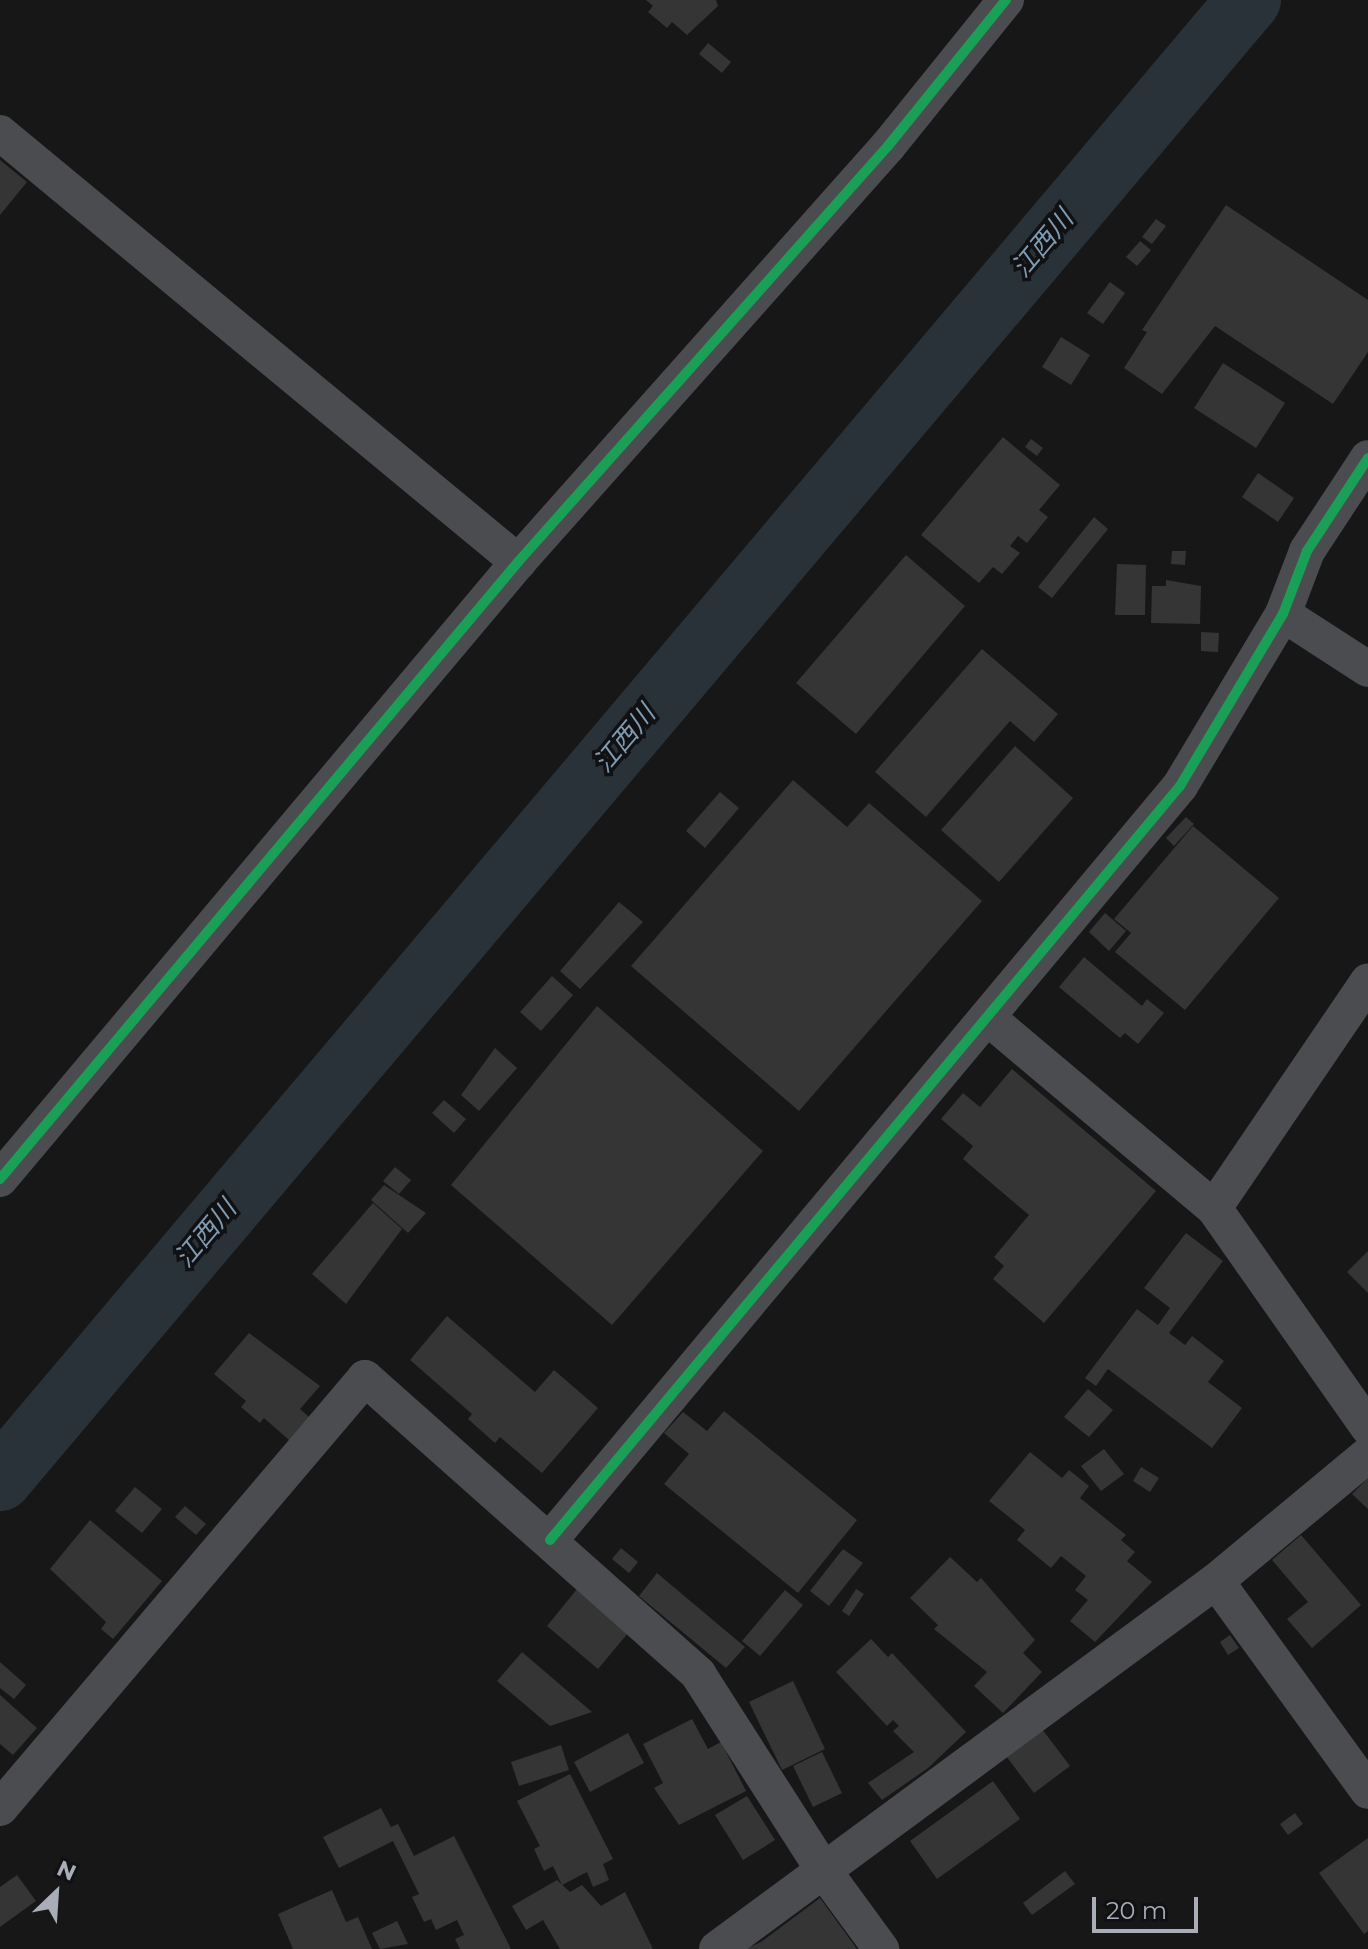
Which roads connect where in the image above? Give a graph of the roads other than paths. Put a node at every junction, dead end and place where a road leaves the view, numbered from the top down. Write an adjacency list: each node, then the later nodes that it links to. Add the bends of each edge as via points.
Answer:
1 (994, 13): 4 (street, via 888,146)
2 (0, 133): 4 (street)
3 (1368, 458): 5 (street, via 1307,551)
4 (518, 562): 9 (street)
5 (1283, 614): 6 (street); 8 (street, via 1180,786)
6 (1368, 669)
7 (1368, 981): 10 (street)
8 (987, 1017): 10 (street); 13 (street)
9 (0, 1179)
10 (1214, 1208): 11 (street)
11 (1368, 1427)
12 (1368, 1455): 14 (street)
13 (550, 1540): 16 (street, via 365,1378); 17 (street, via 698,1674)
14 (1216, 1581): 15 (street); 17 (street)
15 (1368, 1791)
16 (0, 1808)
17 (824, 1871): 18 (street); 19 (street)
18 (717, 1949)
19 (881, 1949)

